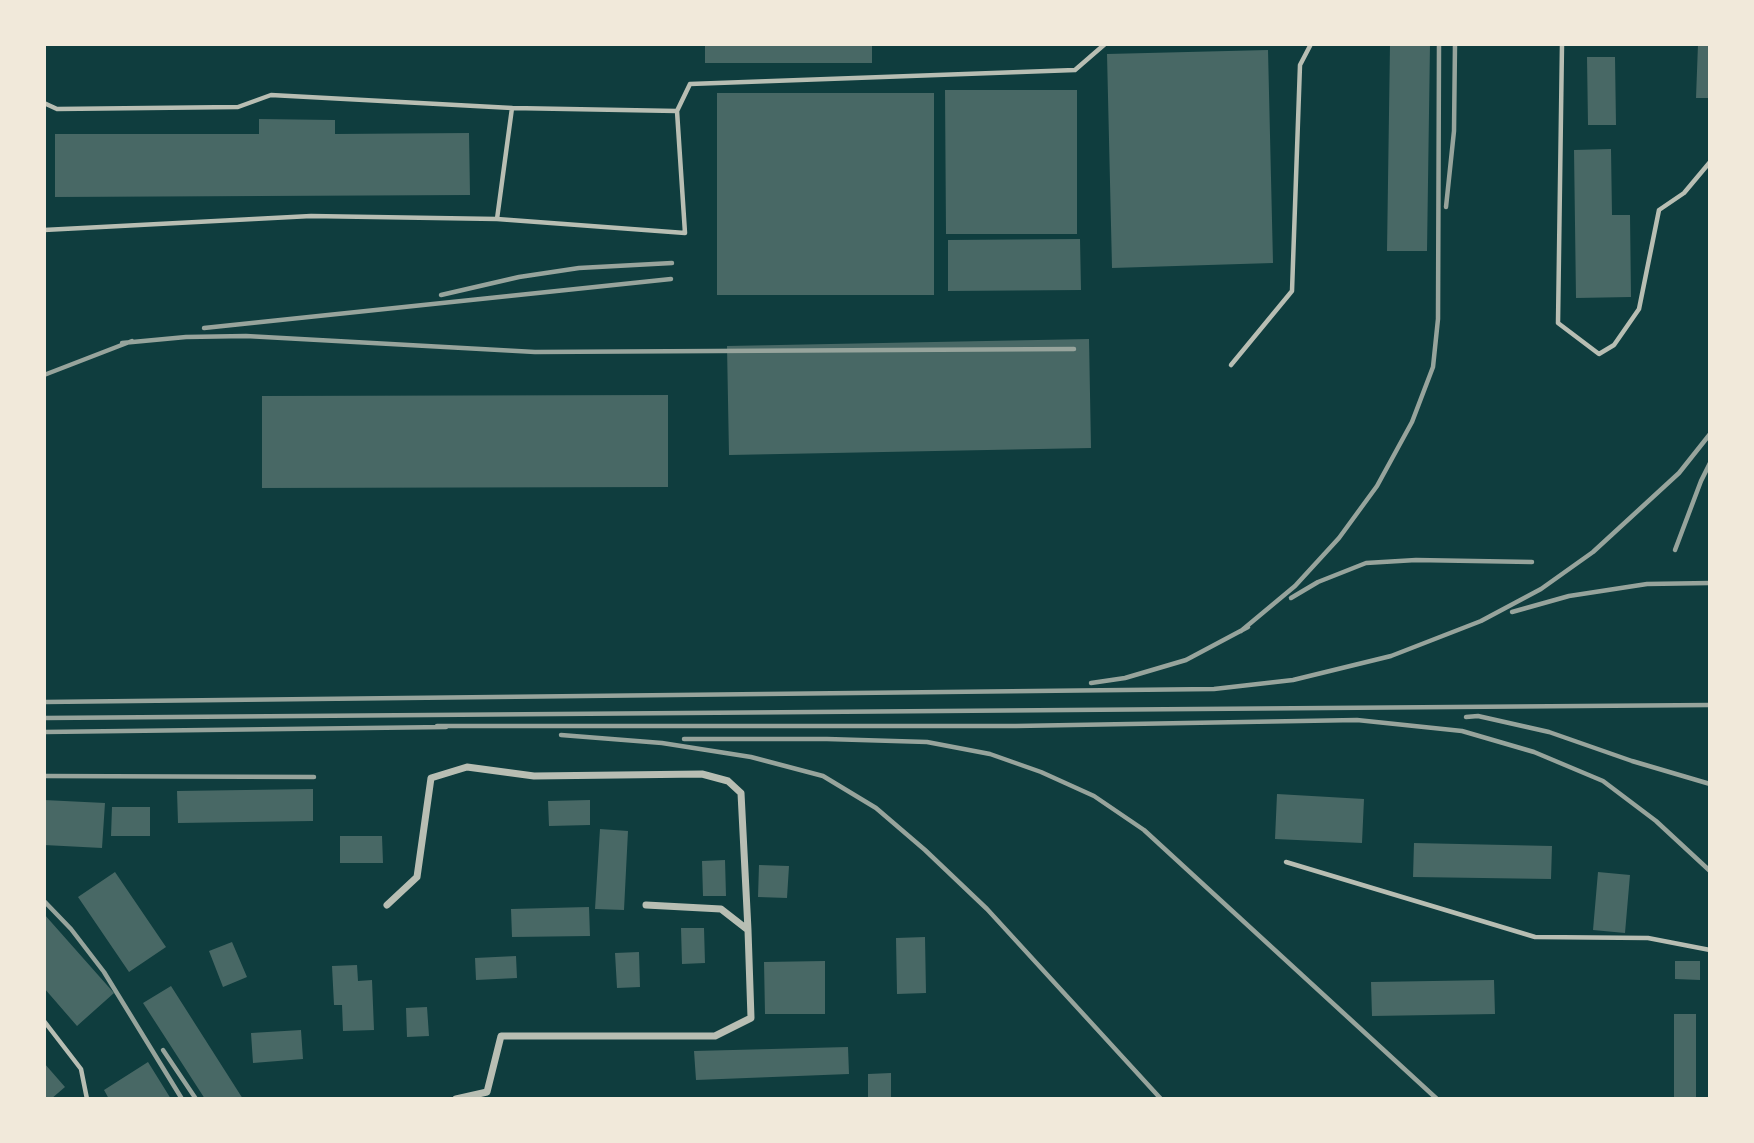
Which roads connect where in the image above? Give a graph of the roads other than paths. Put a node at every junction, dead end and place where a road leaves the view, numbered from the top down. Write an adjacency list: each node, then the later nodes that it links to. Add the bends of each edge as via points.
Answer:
1 (1105, 44): 6 (lane, via 1075,70 690,84)
2 (1311, 44): 10 (lane, via 1300,65 1292,291)
3 (1562, 44): 7 (lane, via 1558,323 1599,354 1614,345 1639,309 1659,211 1684,193)
4 (44, 103): 5 (lane, via 57,109 238,107 271,95)
5 (512, 108): 6 (lane); 8 (lane)
6 (677, 111): 8 (lane, via 685,233)
7 (1710, 162)
8 (497, 219): 9 (lane, via 311,216)
9 (44, 230)
10 (1231, 365)
11 (1286, 862): 15 (lane, via 1535,937 1648,938)
12 (387, 905): 14 (street, via 418,877 431,778 467,767 534,776 702,774 728,780 741,793)
13 (646, 905): 14 (street, via 721,909)
14 (748, 930): 18 (street, via 751,1018 715,1036 501,1036 487,1091)
15 (1710, 950)
16 (44, 1021): 17 (lane, via 81,1069)
17 (87, 1099)
18 (456, 1099)

